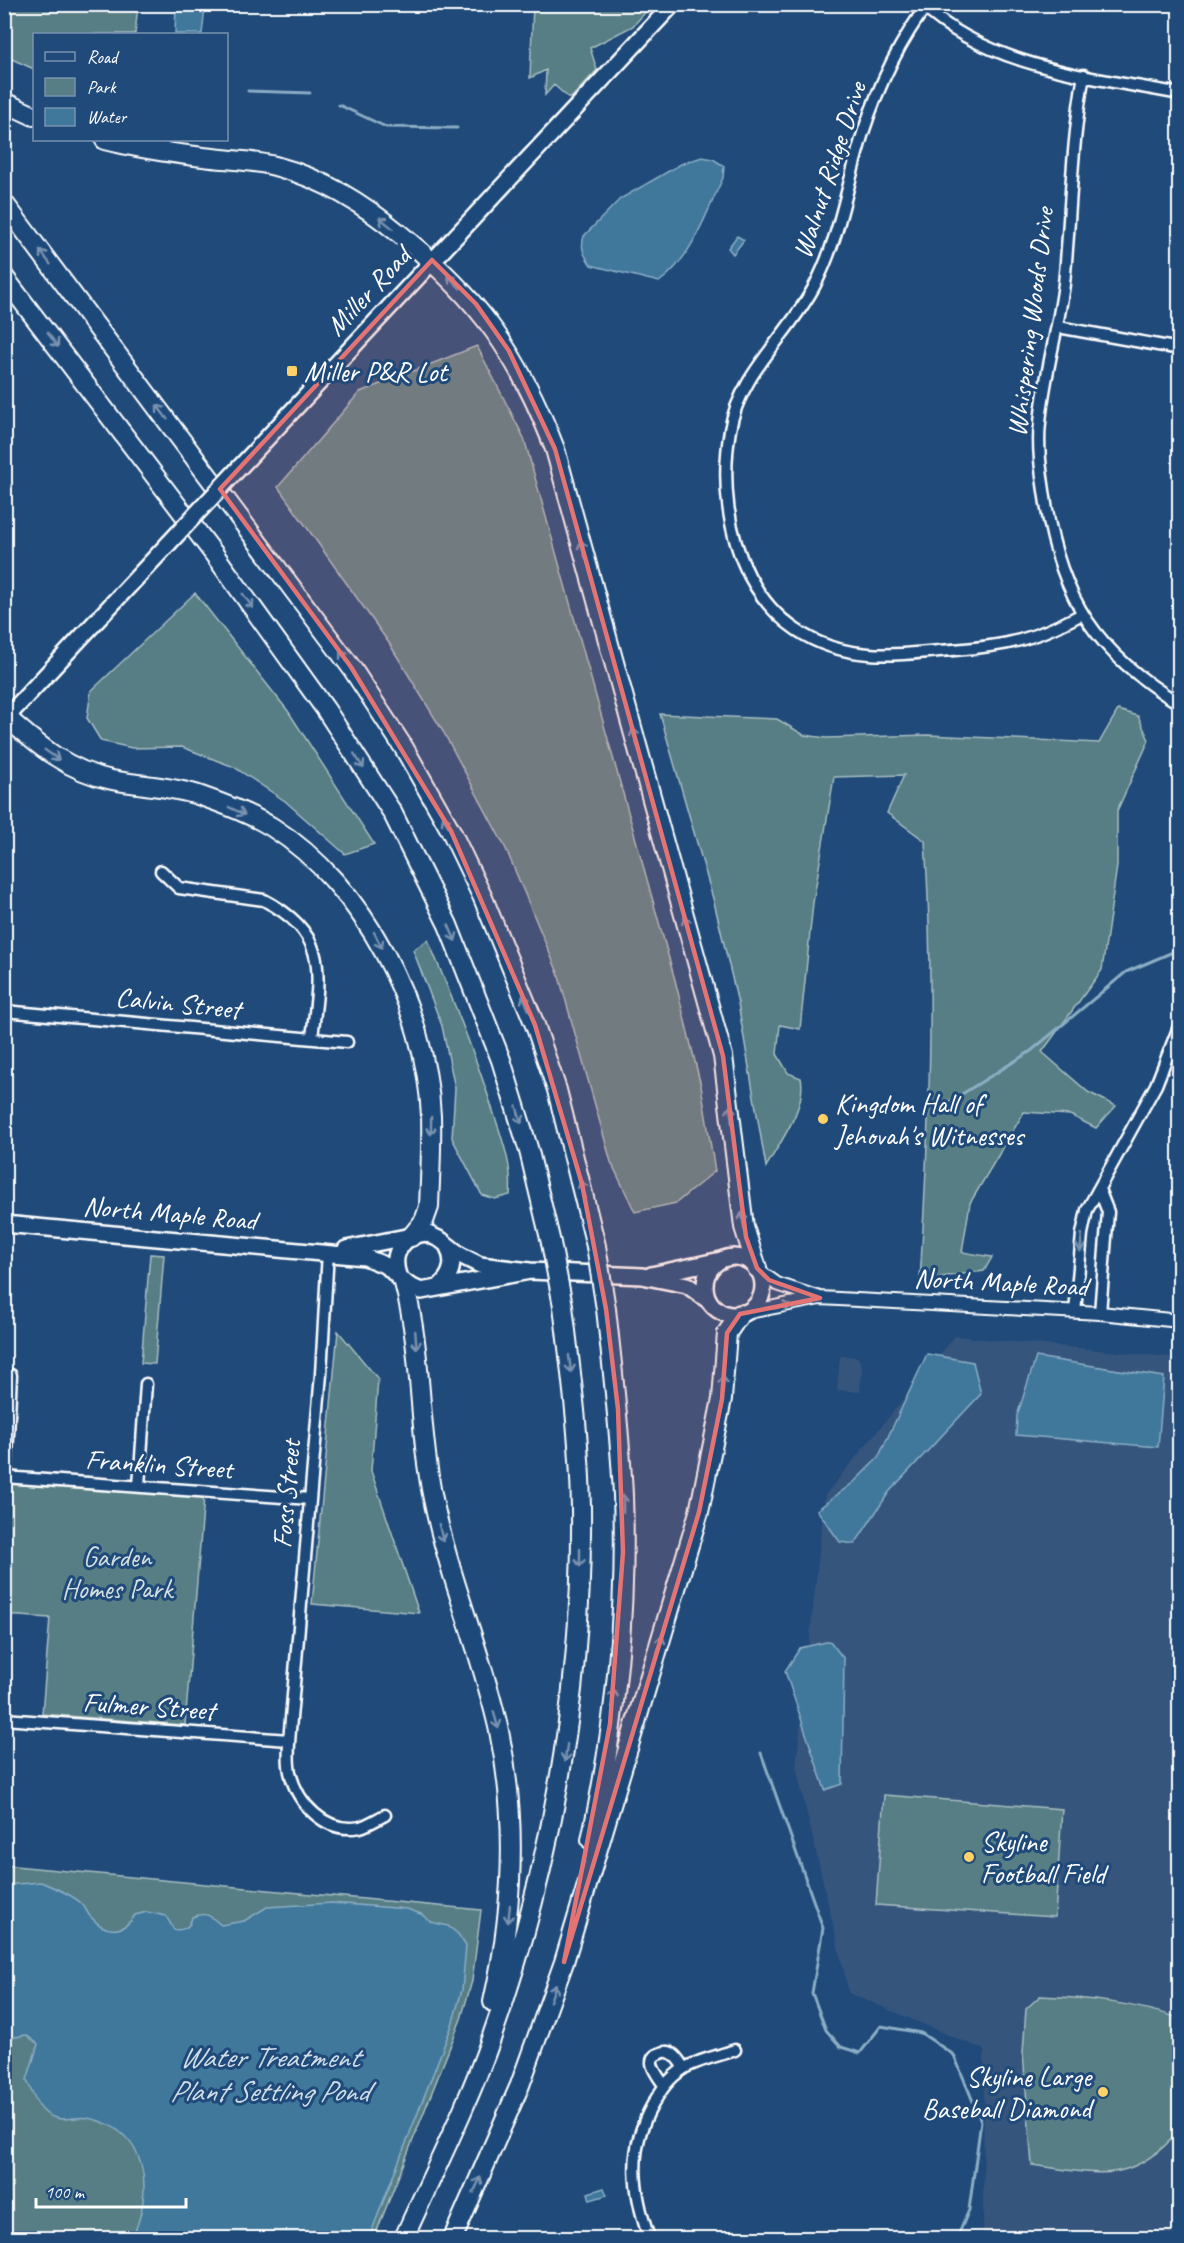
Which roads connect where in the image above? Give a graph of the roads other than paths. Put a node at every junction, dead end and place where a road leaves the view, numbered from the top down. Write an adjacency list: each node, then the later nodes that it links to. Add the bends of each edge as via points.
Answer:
1 (674, 4): 9 (main road, Miller Road)
2 (925, 6): 3 (street, via 957,31 993,49); 13 (street, Walnut Ridge Drive, via 875,96 840,224 815,286 758,367 742,394 730,428 728,483 738,556 754,587 777,616 802,634 836,648 868,654 993,647 1025,640)
3 (1084, 75): 4 (street); 11 (street, Whispering Woods Drive, via 1075,120)
4 (1179, 94)
5 (4, 102): 6 (highway)
6 (33, 116)
7 (109, 141): 9 (highway, one-way to 7, via 363,204 300,173 271,165 134,148)
8 (4, 203): 46 (highway, one-way to 8, bridge, via 596,1816 610,1725 620,1630 623,1496 618,1409 596,1246 557,1090 483,898 404,748 351,667)
9 (432, 260): 15 (main road, Miller Road, bridge); 27 (highway, one-way to 9, via 744,1227 723,1056 555,449 541,412 509,351 476,304)
10 (4, 277): 50 (highway, one-way to 50, bridge, via 214,554 326,710 392,812 448,925 495,1043 518,1111 551,1243 572,1378 581,1507 572,1707 549,1838 521,1950 490,2042)
11 (1058, 327): 12 (street); 13 (street, Whispering Woods Drive, via 1043,398 1039,456 1050,531 1061,571)
12 (1179, 349)
13 (1082, 614): 14 (street, Whispering Woods Drive, via 1133,674)
14 (1179, 704)
15 (5, 718): 23 (highway, one-way to 23, via 75,769 114,780 182,790 271,827 302,850 371,927 393,969 416,1030 431,1115 429,1207 424,1221)
16 (161, 871): 19 (street, via 179,888 264,900 294,923 317,957 319,983)
17 (4, 1011): 19 (street, Calvin Street)
18 (1179, 1024): 21 (street, via 1156,1085)
19 (312, 1038): 20 (street, Calvin Street)
20 (347, 1042)
21 (1100, 1189): 34 (street, one-way to 34, via 1087,1210 1082,1234); 35 (street, via 1108,1212)
22 (4, 1224): 25 (main road, North Maple Road)
23 (410, 1237): 24 (main road, North Maple Road, via 426,1233); 25 (main road, North Maple Road); 30 (main road, via 395,1258)
24 (447, 1245): 28 (main road, North Maple Road, via 469,1261); 31 (main road, via 451,1272)
25 (330, 1252): 30 (main road, North Maple Road, via 371,1258); 42 (street, Foss Street)
26 (721, 1260): 27 (main road, via 740,1257); 29 (main road, North Maple Road); 33 (main road, via 708,1273)
27 (758, 1270): 32 (street, North Maple Road, via 777,1284); 36 (main road, via 763,1280 761,1296 757,1304)
28 (530, 1271): 29 (main road, North Maple Road); 31 (main road, North Maple Road)
29 (642, 1276): 33 (main road, North Maple Road, via 687,1285)
30 (401, 1279): 31 (main road, North Maple Road, via 421,1291); 50 (highway, one-way to 50, via 414,1324 433,1498 499,1731 509,1801 511,1888 505,1944 489,2020)
31 (440, 1286)
32 (820, 1298): 34 (street, North Maple Road); 36 (street, North Maple Road, one-way to 32)
33 (709, 1301): 36 (main road, via 723,1312)
34 (1075, 1312): 35 (street, North Maple Road)
35 (1100, 1313): 37 (street, North Maple Road)
36 (742, 1314): 46 (highway, one-way to 36, via 699,1512 719,1421 727,1333)
37 (1179, 1321)
38 (11, 1375): 40 (street)
39 (146, 1384): 41 (street)
40 (5, 1477): 41 (street, Franklin Street)
41 (139, 1486): 42 (street, Franklin Street)
42 (310, 1498): 44 (street, Foss Street)
43 (4, 1719): 44 (street, Fulmer Street)
44 (289, 1740): 45 (street, Foss Street, via 290,1770 298,1796 324,1821 339,1827 360,1827)
45 (385, 1815)
46 (564, 1962): 52 (highway, one-way to 46, via 520,2085)
47 (735, 2050): 48 (street)
48 (684, 2068): 49 (street); 49 (street, via 671,2053 655,2055 651,2062 653,2070)
49 (664, 2085): 53 (street, via 640,2130 634,2157 637,2200)
50 (461, 2109): 51 (highway)
51 (404, 2238)
52 (453, 2238)
53 (649, 2238)

